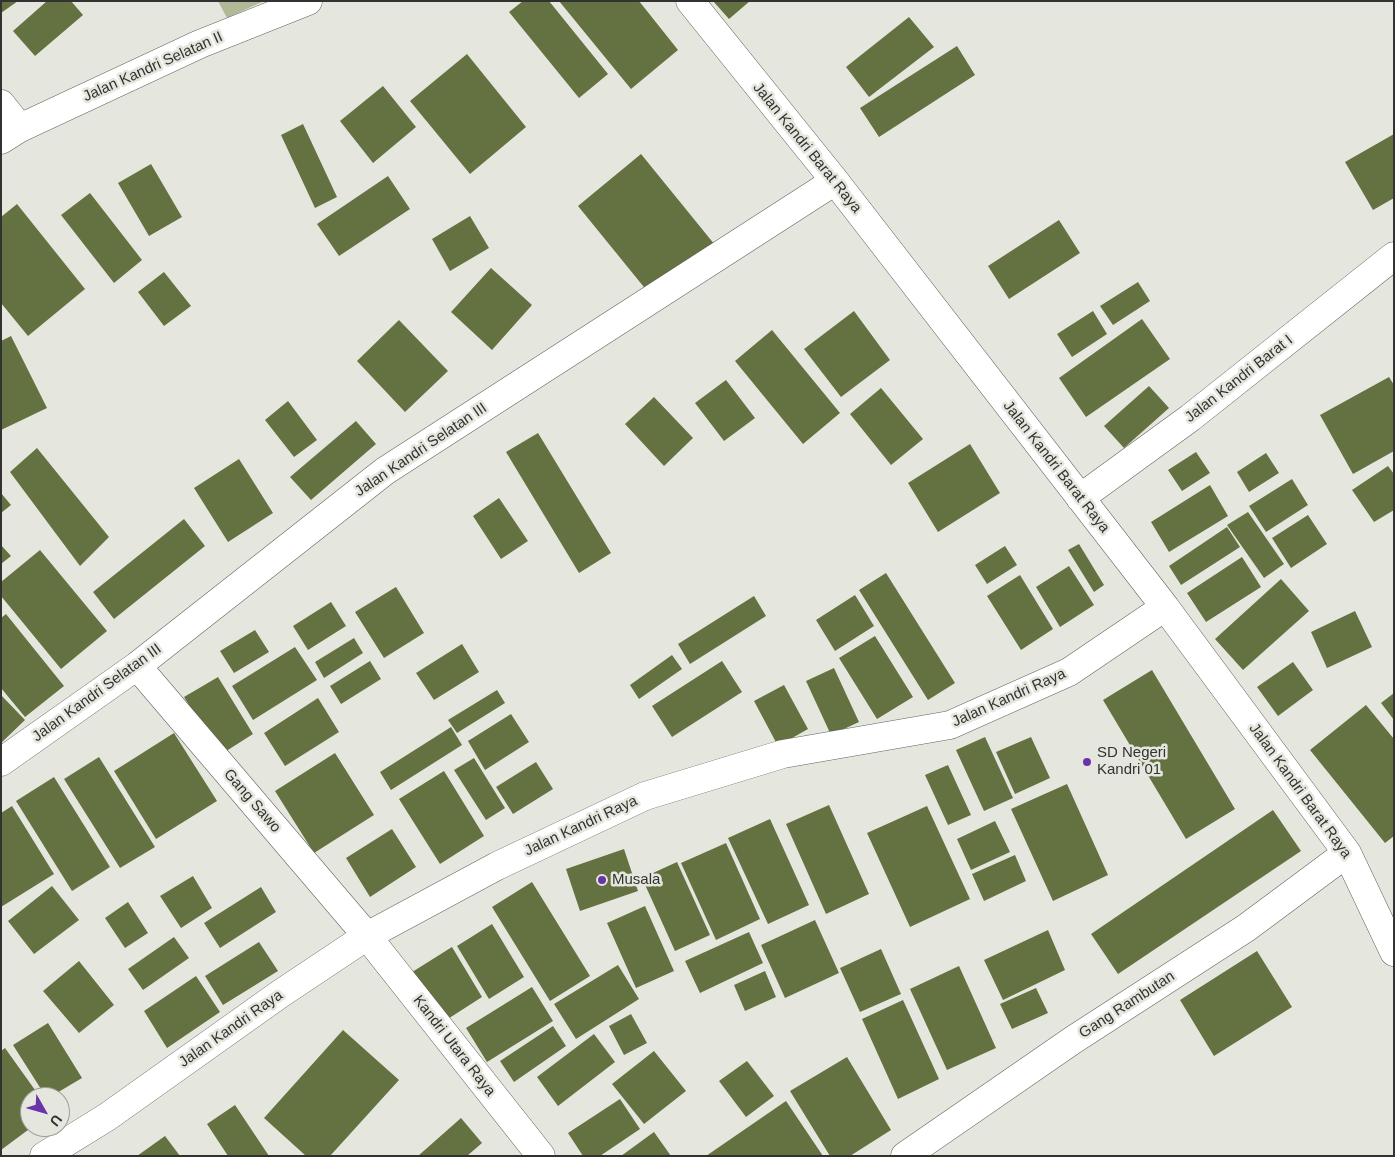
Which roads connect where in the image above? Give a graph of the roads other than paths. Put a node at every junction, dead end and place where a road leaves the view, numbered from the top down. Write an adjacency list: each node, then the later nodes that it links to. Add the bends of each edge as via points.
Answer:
1 (308, 1): 4 (street, Jalan Kandri Selatan II, via 200,44)
2 (690, 1): 5 (street, Jalan Kandri Barat Raya)
3 (1, 104): 4 (street)
4 (10, 134)
5 (835, 181): 7 (street, Jalan Kandri Barat Raya); 9 (street, Jalan Kandri Selatan III, via 385,471)
6 (1394, 256): 7 (street, Jalan Kandri Barat I, via 1190,418)
7 (1080, 498): 8 (street, Jalan Kandri Barat Raya)
8 (1165, 606): 11 (street, Jalan Kandri Barat Raya); 12 (street, Jalan Kandri Raya, via 1069,672 950,725 783,754 646,796 497,866)
9 (136, 666): 10 (street, Jalan Kandri Selatan III); 12 (street, Gang Sawo)
10 (1, 762)
11 (1347, 853): 13 (street, Jalan Kandri Barat Raya); 16 (street, Gang Rambutan, via 1246,928 1073,1040)
12 (367, 936): 14 (street, Jalan Kandri Raya, via 107,1117); 15 (street, Kandri Utara Raya)
13 (1394, 952)
14 (44, 1156)
15 (541, 1156)
16 (905, 1156)

